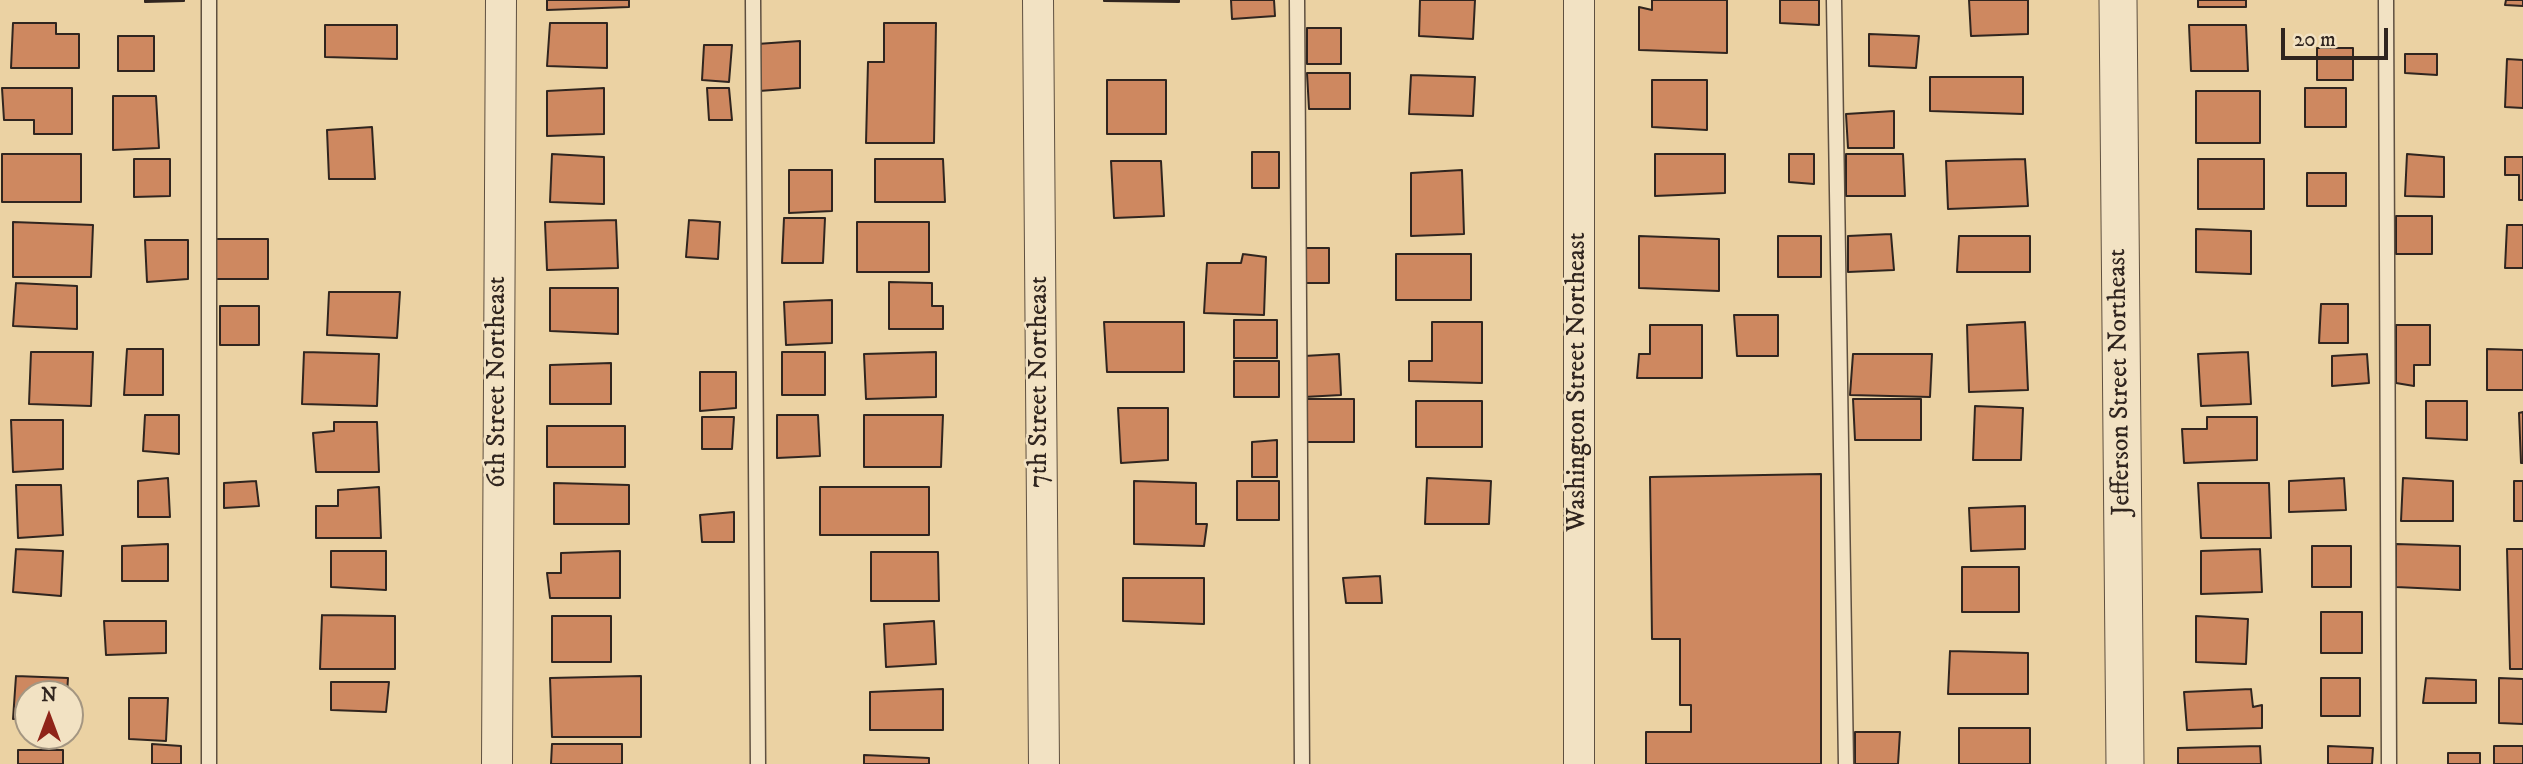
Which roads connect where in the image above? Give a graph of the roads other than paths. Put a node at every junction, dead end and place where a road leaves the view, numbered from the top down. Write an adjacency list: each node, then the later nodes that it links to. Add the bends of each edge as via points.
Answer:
1 (209, 0): 10 (lane)
2 (501, 0): 11 (street, 6th Street Northeast)
3 (754, 0): 12 (lane)
4 (1038, 0): 13 (street, 7th Street Northeast)
5 (1297, 0): 14 (lane)
6 (1578, 0): 15 (street, Washington Street Northeast)
7 (1833, 0): 16 (lane)
8 (2118, 0): 17 (street, Jefferson Street Northeast)
9 (2386, 0): 18 (lane)
10 (209, 764)
11 (497, 764)
12 (758, 764)
13 (1044, 764)
14 (1302, 764)
15 (1579, 764)
16 (1846, 764)
17 (2124, 764)
18 (2389, 764)

